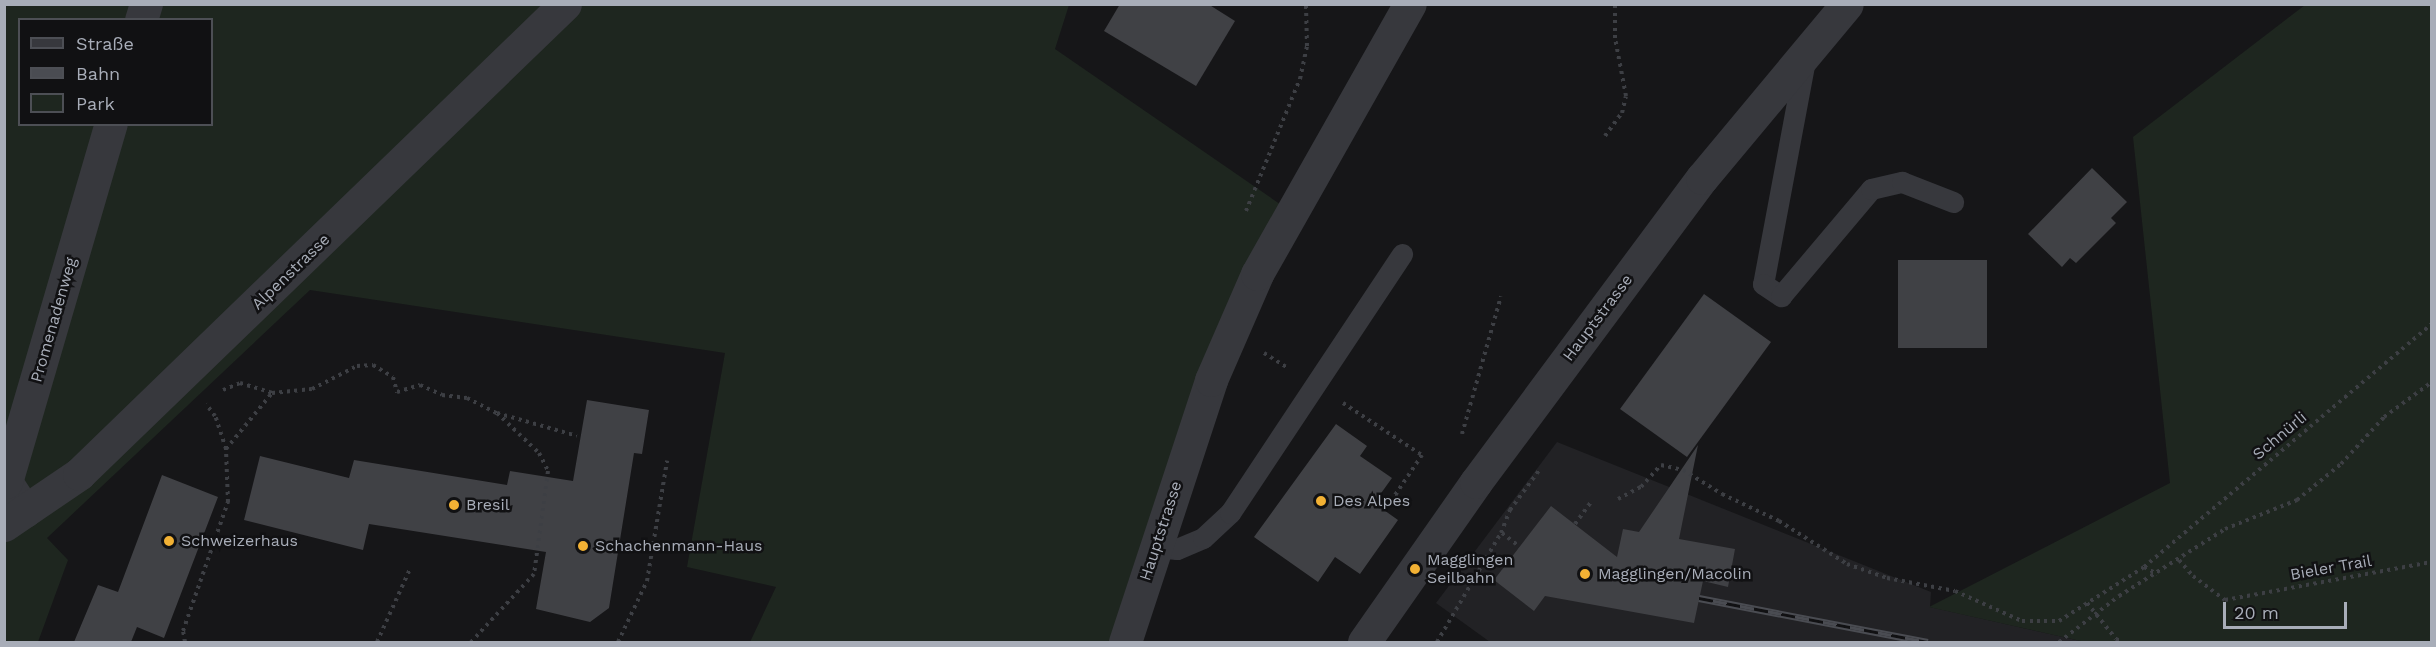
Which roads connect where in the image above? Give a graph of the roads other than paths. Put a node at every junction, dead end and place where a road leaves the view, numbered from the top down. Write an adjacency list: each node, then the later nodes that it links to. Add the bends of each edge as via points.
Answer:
1 (566, 4): 9 (street, Alpenstrasse, via 134,423 79,474)
2 (1410, 4): 10 (street, Hauptstrasse, via 1257,274 1211,380)
3 (1847, 4): 4 (street, Hauptstrasse)
4 (1807, 48): 6 (lane, via 1762,284 1781,296 1871,189 1902,182); 12 (street, Hauptstrasse, via 1702,178 1476,482)
5 (110, 126): 8 (street, Promenadenweg)
6 (1953, 202)
7 (1402, 254): 10 (lane, via 1230,513 1203,538 1177,549)
8 (5, 482): 9 (street, Promenadenweg)
9 (15, 518)
10 (1155, 547): 11 (street, Hauptstrasse)
11 (1125, 642)
12 (1364, 642)

